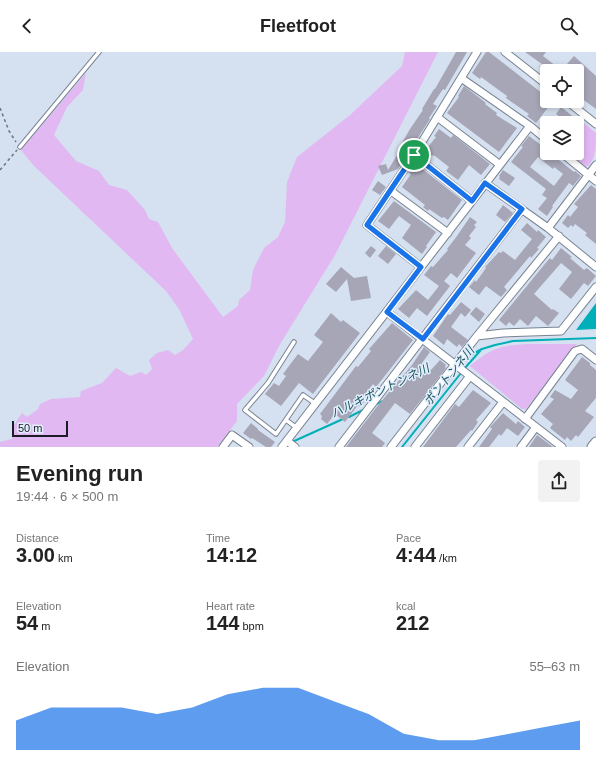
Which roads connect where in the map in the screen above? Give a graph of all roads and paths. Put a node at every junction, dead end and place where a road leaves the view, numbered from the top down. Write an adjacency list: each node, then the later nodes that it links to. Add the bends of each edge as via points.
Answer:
1 (99, 52): 12 (lane)
2 (476, 52): 4 (street)
3 (505, 52): 5 (street)
4 (461, 78): 8 (street); 10 (street)
5 (540, 80)
6 (0, 108): 12 (path, via 9,131)
7 (576, 108): 9 (street)
8 (437, 117): 13 (street); 15 (street)
9 (596, 124)
10 (530, 126): 11 (street); 15 (street)
11 (540, 134)
12 (20, 147): 17 (path)
13 (414, 155): 21 (street); 22 (street)
14 (570, 160): 18 (street)
15 (499, 164): 20 (street)
16 (596, 165): 18 (street)
17 (0, 170)
18 (588, 175): 19 (street); 24 (street)
19 (596, 180)
20 (485, 183): 22 (street); 23 (street)
21 (391, 191): 25 (street); 27 (street, via 367,225)
22 (472, 201): 25 (street)
23 (522, 209): 24 (street); 32 (street)
24 (548, 228): 26 (street)
25 (448, 234): 27 (street)
26 (559, 236): 28 (street); 31 (street)
27 (421, 267): 30 (street)
28 (596, 267)
29 (596, 287): 31 (street, via 561,331 503,332)
30 (387, 312): 32 (street); 38 (street)
31 (477, 336): 35 (street)
32 (423, 339): 35 (street); 49 (street)
33 (294, 342): 40 (lane, via 268,382 245,410 276,434)
34 (596, 360): 39 (street, via 582,349 575,351)
35 (457, 366): 36 (street); 50 (street)
36 (468, 374): 37 (street); 51 (street)
37 (503, 402): 39 (street); 52 (street)
38 (316, 404): 40 (lane, via 303,396); 42 (street)
39 (525, 419): 41 (street)
40 (286, 420): 42 (lane)
41 (536, 427): 53 (street); 54 (street)
42 (297, 428): 43 (street)
43 (287, 441): 47 (street); 48 (street)
44 (596, 442): 55 (street)
45 (223, 447): 46 (street, via 232,435)
46 (249, 447)
47 (282, 447)
48 (294, 447)
49 (339, 447)
50 (391, 447)
51 (415, 447)
52 (468, 447)
53 (521, 447)
54 (562, 447)
55 (592, 447)

